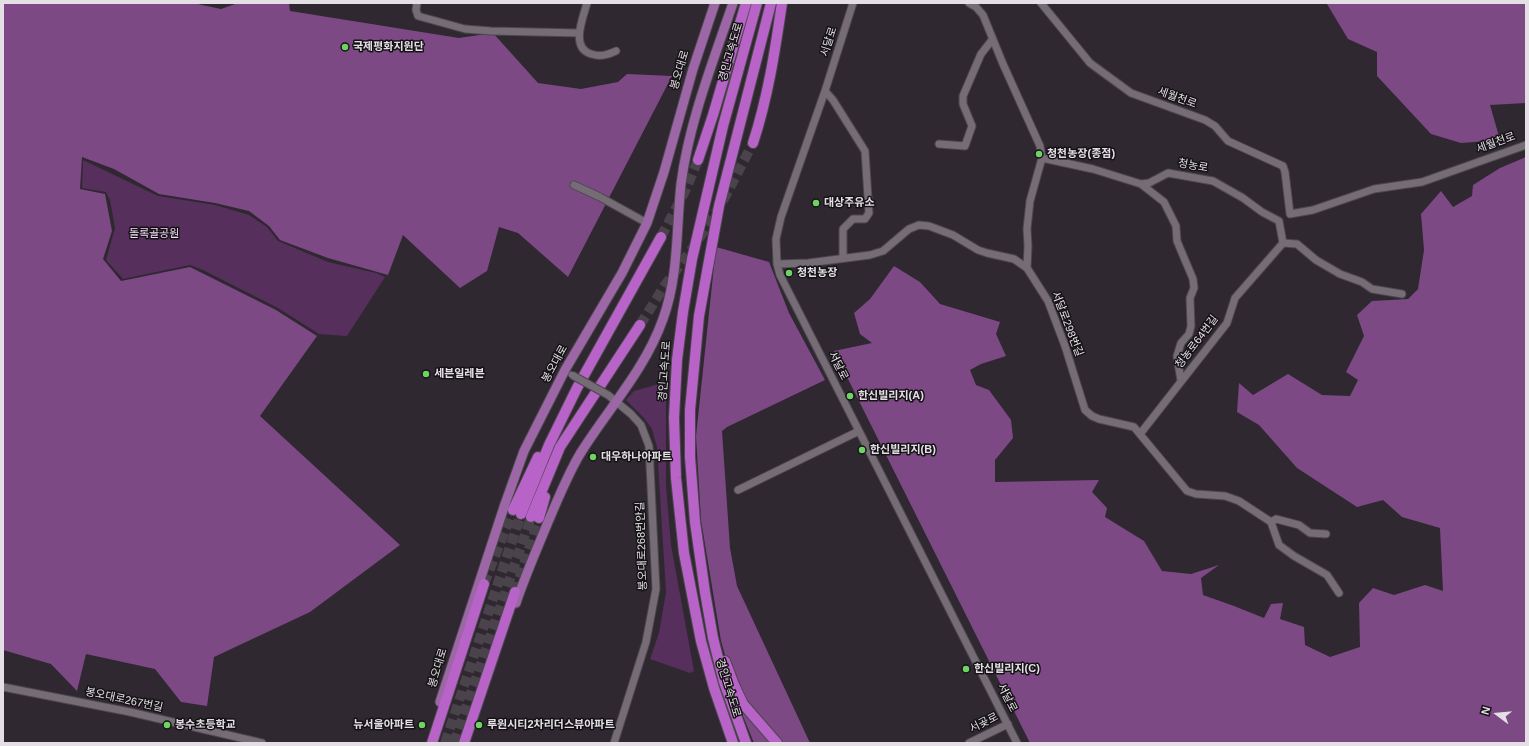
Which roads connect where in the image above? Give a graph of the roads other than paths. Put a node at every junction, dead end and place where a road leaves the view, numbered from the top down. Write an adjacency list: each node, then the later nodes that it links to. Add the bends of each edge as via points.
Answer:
1 (417, 3): 14 (street, via 418,16 465,29)
2 (587, 3): 14 (street)
3 (715, 3): 27 (main road, 봉오대로)
4 (733, 3): 37 (main road, via 696,115 686,157 681,184 676,263 671,294 656,338)
5 (746, 3): 22 (highway)
6 (758, 3): 55 (highway, 경인고속도로, via 723,126 692,259 677,360 674,418 676,478 684,553 701,641)
7 (771, 3): 46 (highway, 경인고속도로, via 719,206 693,365 690,449 695,522)
8 (782, 3): 18 (highway, via 764,109)
9 (853, 3): 17 (street, 서달로)
10 (969, 3): 15 (street, via 983,16)
11 (1041, 3): 13 (street, 세월천로)
12 (1047, 3): 13 (street)
13 (1047, 13): 25 (street, 세월천로, via 1090,63 1131,93 1205,120 1215,126 1228,141 1283,166)
14 (579, 33): 16 (street, via 580,45 587,53 601,56)
15 (992, 40): 19 (street, via 981,54 963,96 963,104 972,126 964,146); 21 (street, via 1040,146)
16 (616, 51)
17 (825, 91): 30 (street, via 865,151 869,214 865,219 853,219 842,229); 31 (street, 서달로, via 781,217 776,239)
18 (753, 143)
19 (939, 144)
20 (1526, 145): 25 (street, 세월천로, via 1422,182 1374,189 1313,210)
21 (1042, 158): 23 (street, via 1093,169); 32 (street, via 1030,202)
22 (698, 160)
23 (1141, 184): 26 (street, 청농로, via 1149,183 1168,173 1213,181); 36 (street, via 1164,202 1176,226 1177,241 1193,279 1194,288 1190,298 1191,326 1177,356)
24 (574, 185): 27 (street)
25 (1290, 214): 26 (street, 세월천로)
26 (1279, 221): 29 (street)
27 (647, 223): 35 (main road, 봉오대로)
28 (661, 237): 34 (highway, via 577,388 549,445 526,515 560,447)
29 (1283, 244): 33 (street, via 1297,244 1316,260 1372,289); 36 (street, 청농로64번길, via 1235,298 1227,323)
30 (843, 258): 31 (street, 서달로298번길); 32 (street, 서달로298번길, via 883,251 919,225 953,235 978,250 1014,259)
31 (777, 264): 38 (street, 서달로, via 780,277)
32 (1027, 268): 39 (street, 서달로298번길, via 1048,301 1086,410 1099,419 1134,427)
33 (1402, 294)
34 (640, 325)
35 (569, 372): 37 (street, 봉오대로268번안길, bridge, via 608,395); 50 (main road, 봉오대로, via 524,451 456,651)
36 (1181, 381): 39 (street, 청농로64번길)
37 (616, 403): 53 (main road, via 580,454 565,482 517,600); 54 (street, 봉오대로268번안길, via 632,414 641,425 649,446 656,589 646,642)
38 (859, 431): 40 (street); 48 (street, 서달로)
39 (1140, 434): 41 (street, 서달로298번길, via 1187,491 1225,496 1239,501)
40 (738, 490)
41 (1271, 522): 42 (street, via 1276,519 1299,525 1310,533); 45 (street, via 1279,545 1327,575)
42 (1326, 534)
43 (484, 584): 51 (highway)
44 (515, 592): 52 (highway)
45 (1339, 592)
46 (713, 638): 56 (highway, 경인고속도로, via 724,682); 57 (highway, via 743,704)
47 (3, 687): 49 (street, 봉오대로267번길, via 130,712)
48 (1008, 724): 58 (street, 서곶로); 59 (street, 서달로)
49 (262, 743)
50 (428, 743)
51 (432, 743)
52 (464, 743)
53 (469, 743)
54 (614, 743)
55 (733, 743)
56 (746, 743)
57 (777, 743)
58 (969, 743)
59 (1017, 743)

